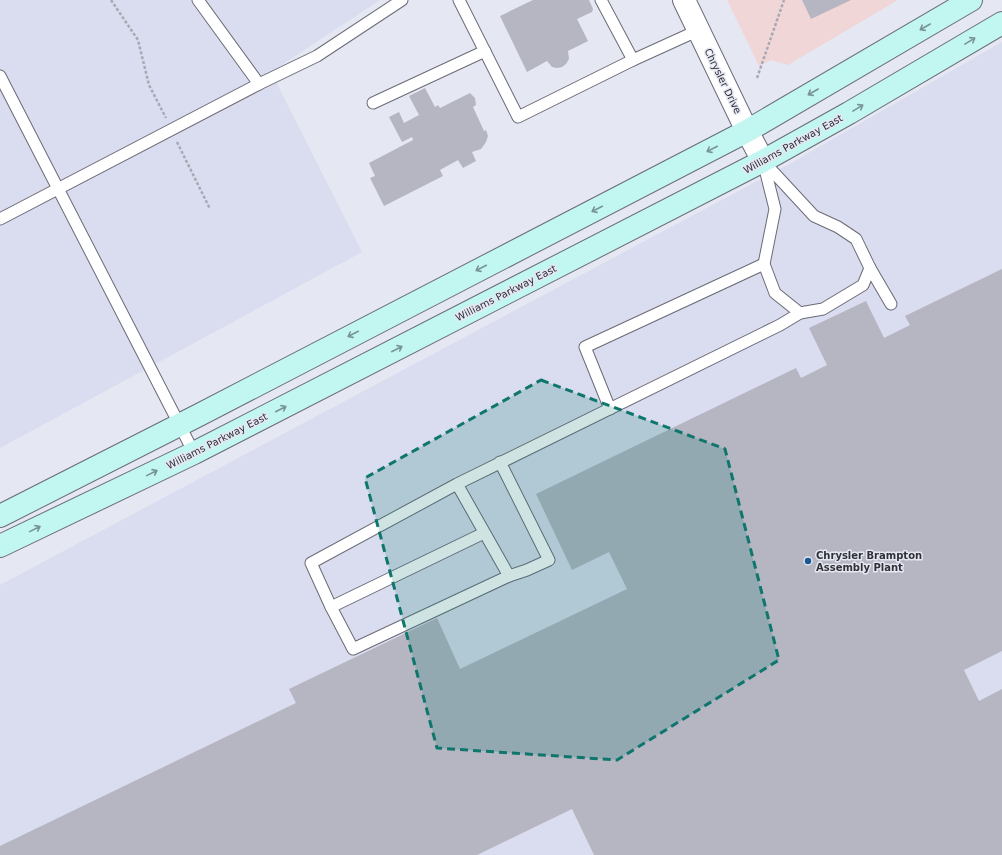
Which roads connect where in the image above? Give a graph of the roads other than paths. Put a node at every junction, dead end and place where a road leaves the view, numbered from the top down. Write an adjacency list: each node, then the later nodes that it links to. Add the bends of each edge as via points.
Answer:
1 (198, 0): 12 (lane)
2 (402, 0): 12 (lane, via 317,56)
3 (459, 0): 9 (lane)
4 (601, 0): 10 (lane)
5 (684, 0): 8 (street, Chrysler Drive)
6 (971, 0): 14 (main road, one-way to 14)
7 (1002, 22): 15 (main road, Williams Parkway East, one-way to 7, via 849,114)
8 (699, 30): 10 (lane); 14 (street, Chrysler Drive)
9 (485, 51): 10 (lane, via 518,117); 13 (lane)
10 (633, 60)
11 (0, 76): 16 (lane)
12 (259, 84): 16 (lane)
13 (373, 103)
14 (747, 131): 15 (street, Chrysler Drive); 23 (main road, one-way to 23)
15 (763, 161): 18 (lane, via 775,209); 19 (lane, via 814,216 856,239); 24 (main road, Williams Parkway East, one-way to 15)
16 (58, 190): 17 (lane); 23 (lane)
17 (0, 219)
18 (764, 264): 21 (lane, via 775,293); 22 (lane, via 585,347)
19 (870, 268): 20 (lane); 21 (lane, via 863,285 823,309)
20 (891, 304)
21 (800, 313): 22 (lane)
22 (610, 409): 25 (lane)
23 (179, 425): 24 (lane); 27 (main road)
24 (194, 453): 29 (main road, Williams Parkway East, one-way to 24)
25 (500, 462): 26 (lane); 30 (lane, via 549,560)
26 (457, 484): 28 (lane); 31 (lane, via 311,562)
27 (0, 516)
28 (484, 533): 30 (lane); 31 (lane)
29 (0, 546)
30 (509, 576): 31 (lane, via 353,649)
31 (331, 607)

